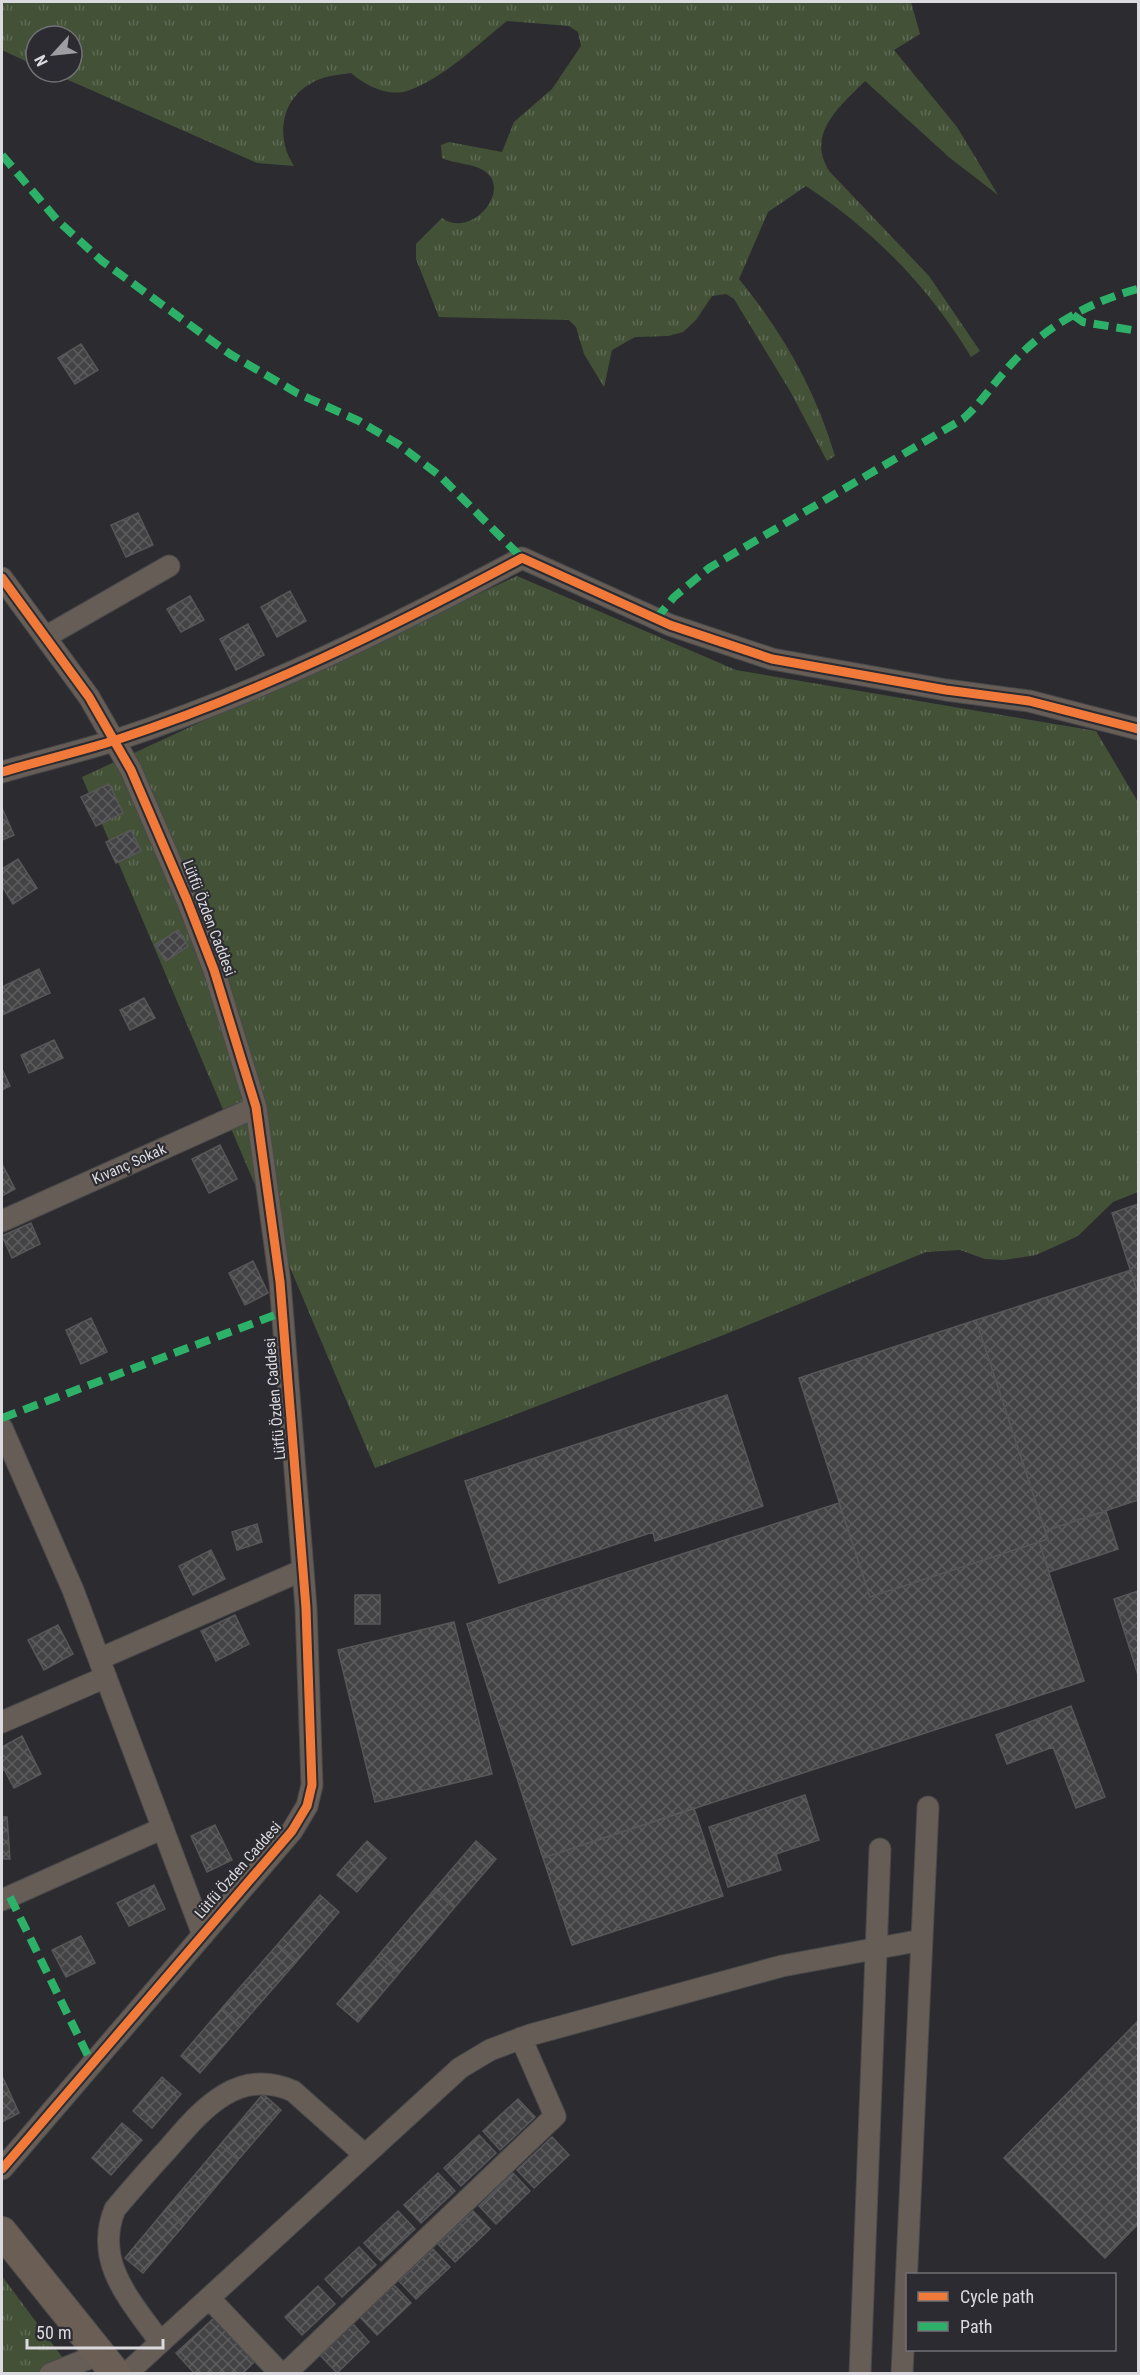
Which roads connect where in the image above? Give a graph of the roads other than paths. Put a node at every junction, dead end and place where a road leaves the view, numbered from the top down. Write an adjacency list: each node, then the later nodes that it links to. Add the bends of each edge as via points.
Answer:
1 (169, 566): 3 (street)
2 (2, 578): 3 (street, Lütfü Özden Caddesi)
3 (46, 636): 5 (street, Lütfü Özden Caddesi)
4 (1138, 729): 5 (street, via 1029,701 772,659 670,625 522,558 319,659)
5 (115, 741): 6 (street); 7 (street, Lütfü Özden Caddesi, via 146,802 187,900 238,1041)
6 (2, 772)
7 (256, 1107): 8 (street, Kıvanç Sokak); 10 (street, Lütfü Özden Caddesi, via 280,1282)
8 (2, 1221)
9 (2, 1428): 11 (street, via 73,1590)
10 (303, 1570): 11 (street); 17 (street, Lütfü Özden Caddesi, via 313,1774 310,1796 292,1831)
11 (102, 1668): 12 (street); 14 (street)
12 (2, 1722)
13 (928, 1807): 18 (street)
14 (163, 1828): 16 (street); 17 (street)
15 (880, 1849): 19 (street)
16 (2, 1900)
17 (203, 1935): 22 (street, Lütfü Özden Caddesi)
18 (922, 1940): 19 (street); 24 (street)
19 (876, 1949): 20 (street, via 782,1966); 32 (street)
20 (521, 2038): 21 (street, via 460,2068); 31 (street, via 555,2116)
21 (365, 2155): 26 (street); 27 (street, via 284,2087 266,2083 243,2086 205,2107 115,2209 108,2229 108,2254 117,2281)
22 (2, 2169)
23 (2, 2232): 28 (street)
24 (907, 2273)
25 (906, 2286): 33 (street)
26 (209, 2298): 27 (street); 31 (street)
27 (160, 2342): 30 (street)
28 (108, 2364): 29 (street)
29 (50, 2373)
30 (126, 2373)
31 (283, 2373)
32 (860, 2373)
33 (902, 2373)

